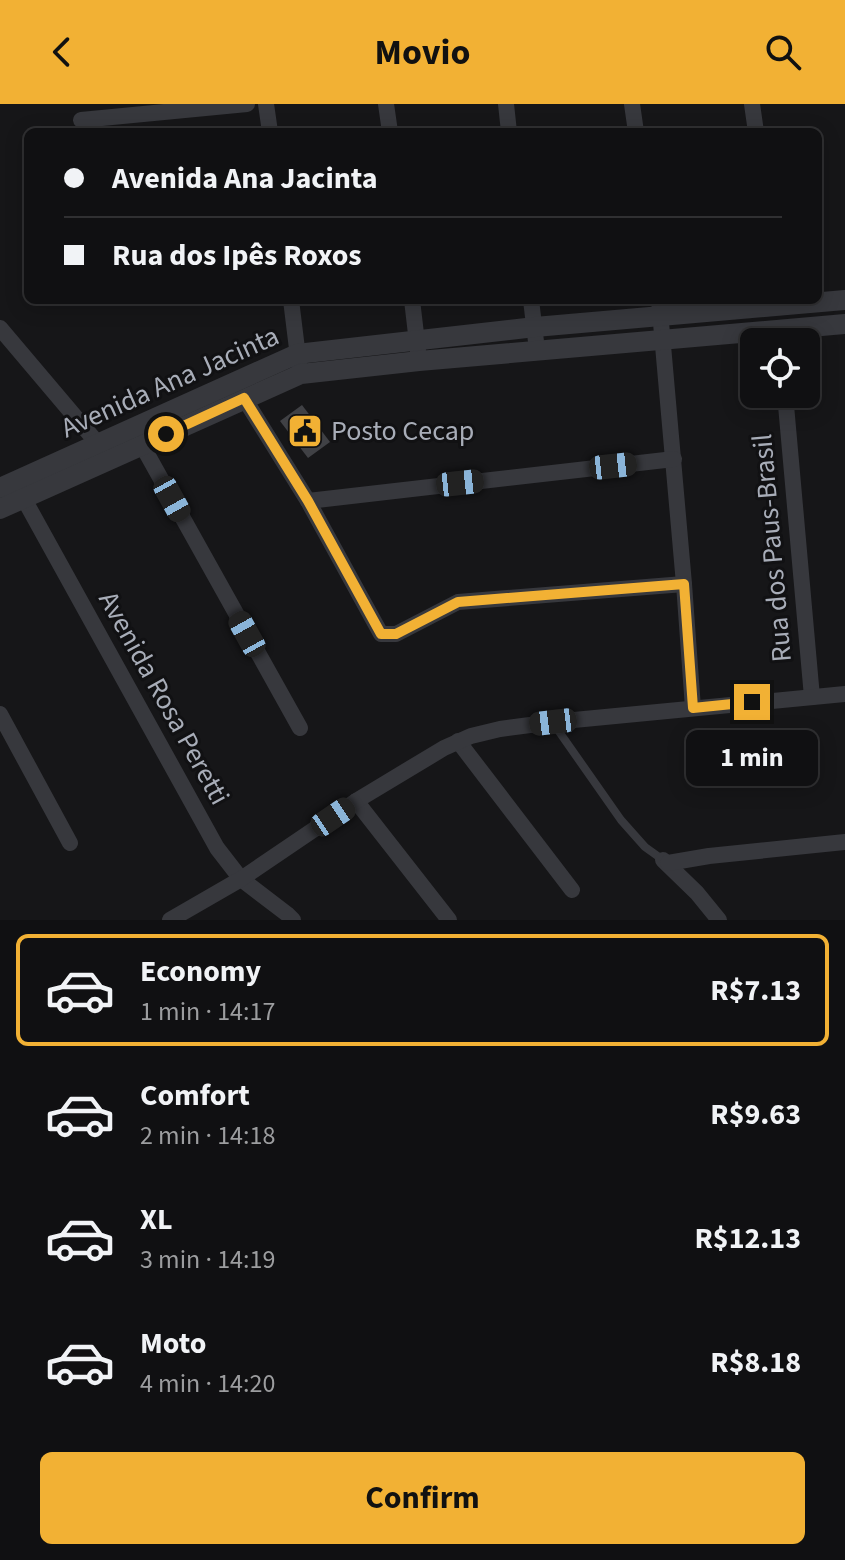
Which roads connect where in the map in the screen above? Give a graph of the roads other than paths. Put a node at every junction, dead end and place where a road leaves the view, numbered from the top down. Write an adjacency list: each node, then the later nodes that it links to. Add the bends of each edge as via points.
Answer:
1 (247, 104): 7 (street)
2 (266, 104): 8 (street)
3 (386, 104): 9 (street)
4 (506, 104): 10 (street)
5 (632, 104): 11 (street)
6 (752, 104): 12 (street)
7 (81, 120)
8 (269, 128)
9 (389, 128)
10 (509, 128)
11 (635, 128)
12 (755, 128)
13 (845, 300): 14 (street, Avenida Ana Jacinta)
14 (822, 301)
15 (292, 304): 28 (street)
16 (412, 304): 26 (street)
17 (532, 304): 21 (street)
18 (754, 304): 19 (street, Avenida Ana Jacinta)
19 (660, 308): 21 (street, Avenida Ana Jacinta); 25 (street)
20 (845, 324): 23 (street, Avenida Ana Jacinta)
21 (535, 327): 26 (street, Avenida Ana Jacinta); 27 (street)
22 (0, 328): 31 (street)
23 (820, 329)
24 (740, 337): 25 (street, Avenida Ana Jacinta)
25 (664, 340): 27 (street, Avenida Ana Jacinta); 33 (street)
26 (418, 350): 27 (street, Avenida Ana Jacinta); 28 (street, Avenida Ana Jacinta)
27 (537, 350)
28 (299, 364): 29 (street, Avenida Ana Jacinta); 31 (street, Avenida Ana Jacinta)
29 (244, 398): 32 (street, Avenida Ana Jacinta); 35 (street)
30 (786, 408): 39 (street, Rua dos Paus-Brasil)
31 (99, 445): 34 (street, Avenida Ana Jacinta)
32 (142, 445): 34 (street, Avenida Ana Jacinta); 43 (street)
33 (674, 459): 35 (street); 37 (street)
34 (13, 489): 36 (street, Avenida Ana Jacinta); 49 (street, Avenida Rosa Peretti, via 217,848)
35 (308, 501): 37 (street, via 381,634 396,634 458,602)
36 (0, 509)
37 (684, 584): 40 (street)
38 (845, 694): 39 (street)
39 (812, 697): 40 (street)
40 (693, 708): 42 (street)
41 (0, 714): 47 (street)
42 (553, 722): 44 (street); 48 (lane, via 621,820)
43 (300, 728)
44 (458, 741): 45 (street); 50 (street)
45 (356, 801): 49 (street); 53 (street)
46 (845, 842): 48 (street)
47 (70, 843)
48 (663, 860): 54 (street)
49 (241, 879): 51 (street); 52 (street, Avenida Rosa Peretti)
50 (572, 890)
51 (170, 920)
52 (293, 920)
53 (449, 920)
54 (719, 920)

